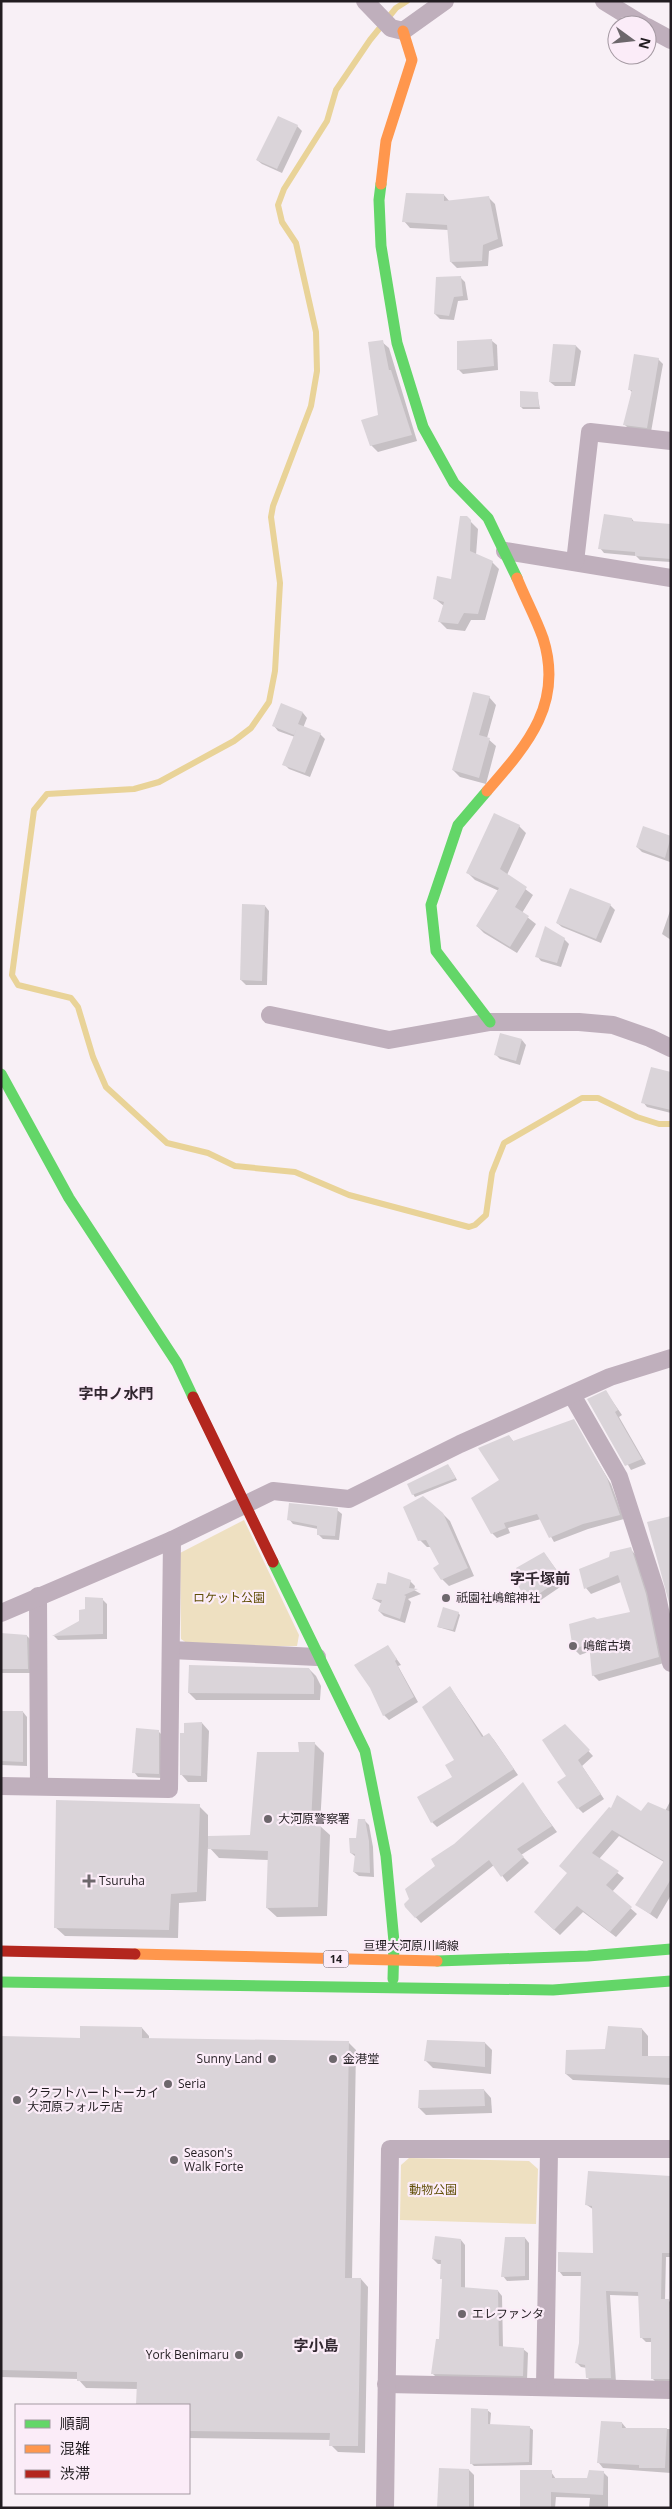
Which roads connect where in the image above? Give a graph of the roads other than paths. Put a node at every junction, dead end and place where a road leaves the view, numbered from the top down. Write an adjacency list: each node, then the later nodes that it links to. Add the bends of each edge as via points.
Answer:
1 (365, 1): 5 (street, via 378,16)
2 (445, 1): 5 (street)
3 (604, 1): 4 (street)
4 (627, 15)
5 (397, 29): 9 (street, via 412,60 386,141 379,200 381,246 397,343 423,428 454,483 488,518)
6 (657, 32): 7 (street)
7 (671, 40)
8 (671, 441): 10 (street, via 590,432)
9 (505, 551): 10 (street); 13 (street, via 543,639 550,682 539,721 525,748 458,825 431,905 436,951)
10 (575, 562): 11 (street)
11 (671, 578)
12 (270, 1015): 13 (street, via 389,1040)
13 (490, 1022): 14 (street, via 579,1022 613,1026)
14 (671, 1048)
15 (1, 1074): 18 (street, via 69,1198 177,1363)
16 (671, 1358): 17 (street, via 610,1377)
17 (572, 1395): 18 (street, via 460,1444 349,1499 272,1491); 24 (street, via 620,1477 656,1590)
18 (247, 1504): 19 (street); 23 (street)
19 (172, 1540): 20 (street); 22 (street)
20 (38, 1596): 21 (street); 26 (street)
21 (1, 1613)
22 (171, 1650): 23 (street); 26 (street, via 169,1789)
23 (317, 1657): 29 (street, via 364,1751 386,1856)
24 (671, 1663)
25 (1, 1786): 26 (street)
26 (39, 1786)
27 (671, 1949): 29 (street, 亘理大河原川崎線 / 14, via 580,1958)
28 (1, 1951): 29 (street, 亘理大河原川崎線 / 14)
29 (394, 1960): 32 (street)
30 (671, 1981): 32 (street, via 553,1990)
31 (1, 1982): 32 (street)
32 (393, 1989)
33 (671, 2149): 34 (street)
34 (549, 2151): 35 (street, via 390,2149); 36 (street)
35 (386, 2384): 36 (street); 38 (street)
36 (545, 2386): 37 (street)
37 (671, 2390)
38 (385, 2508)

